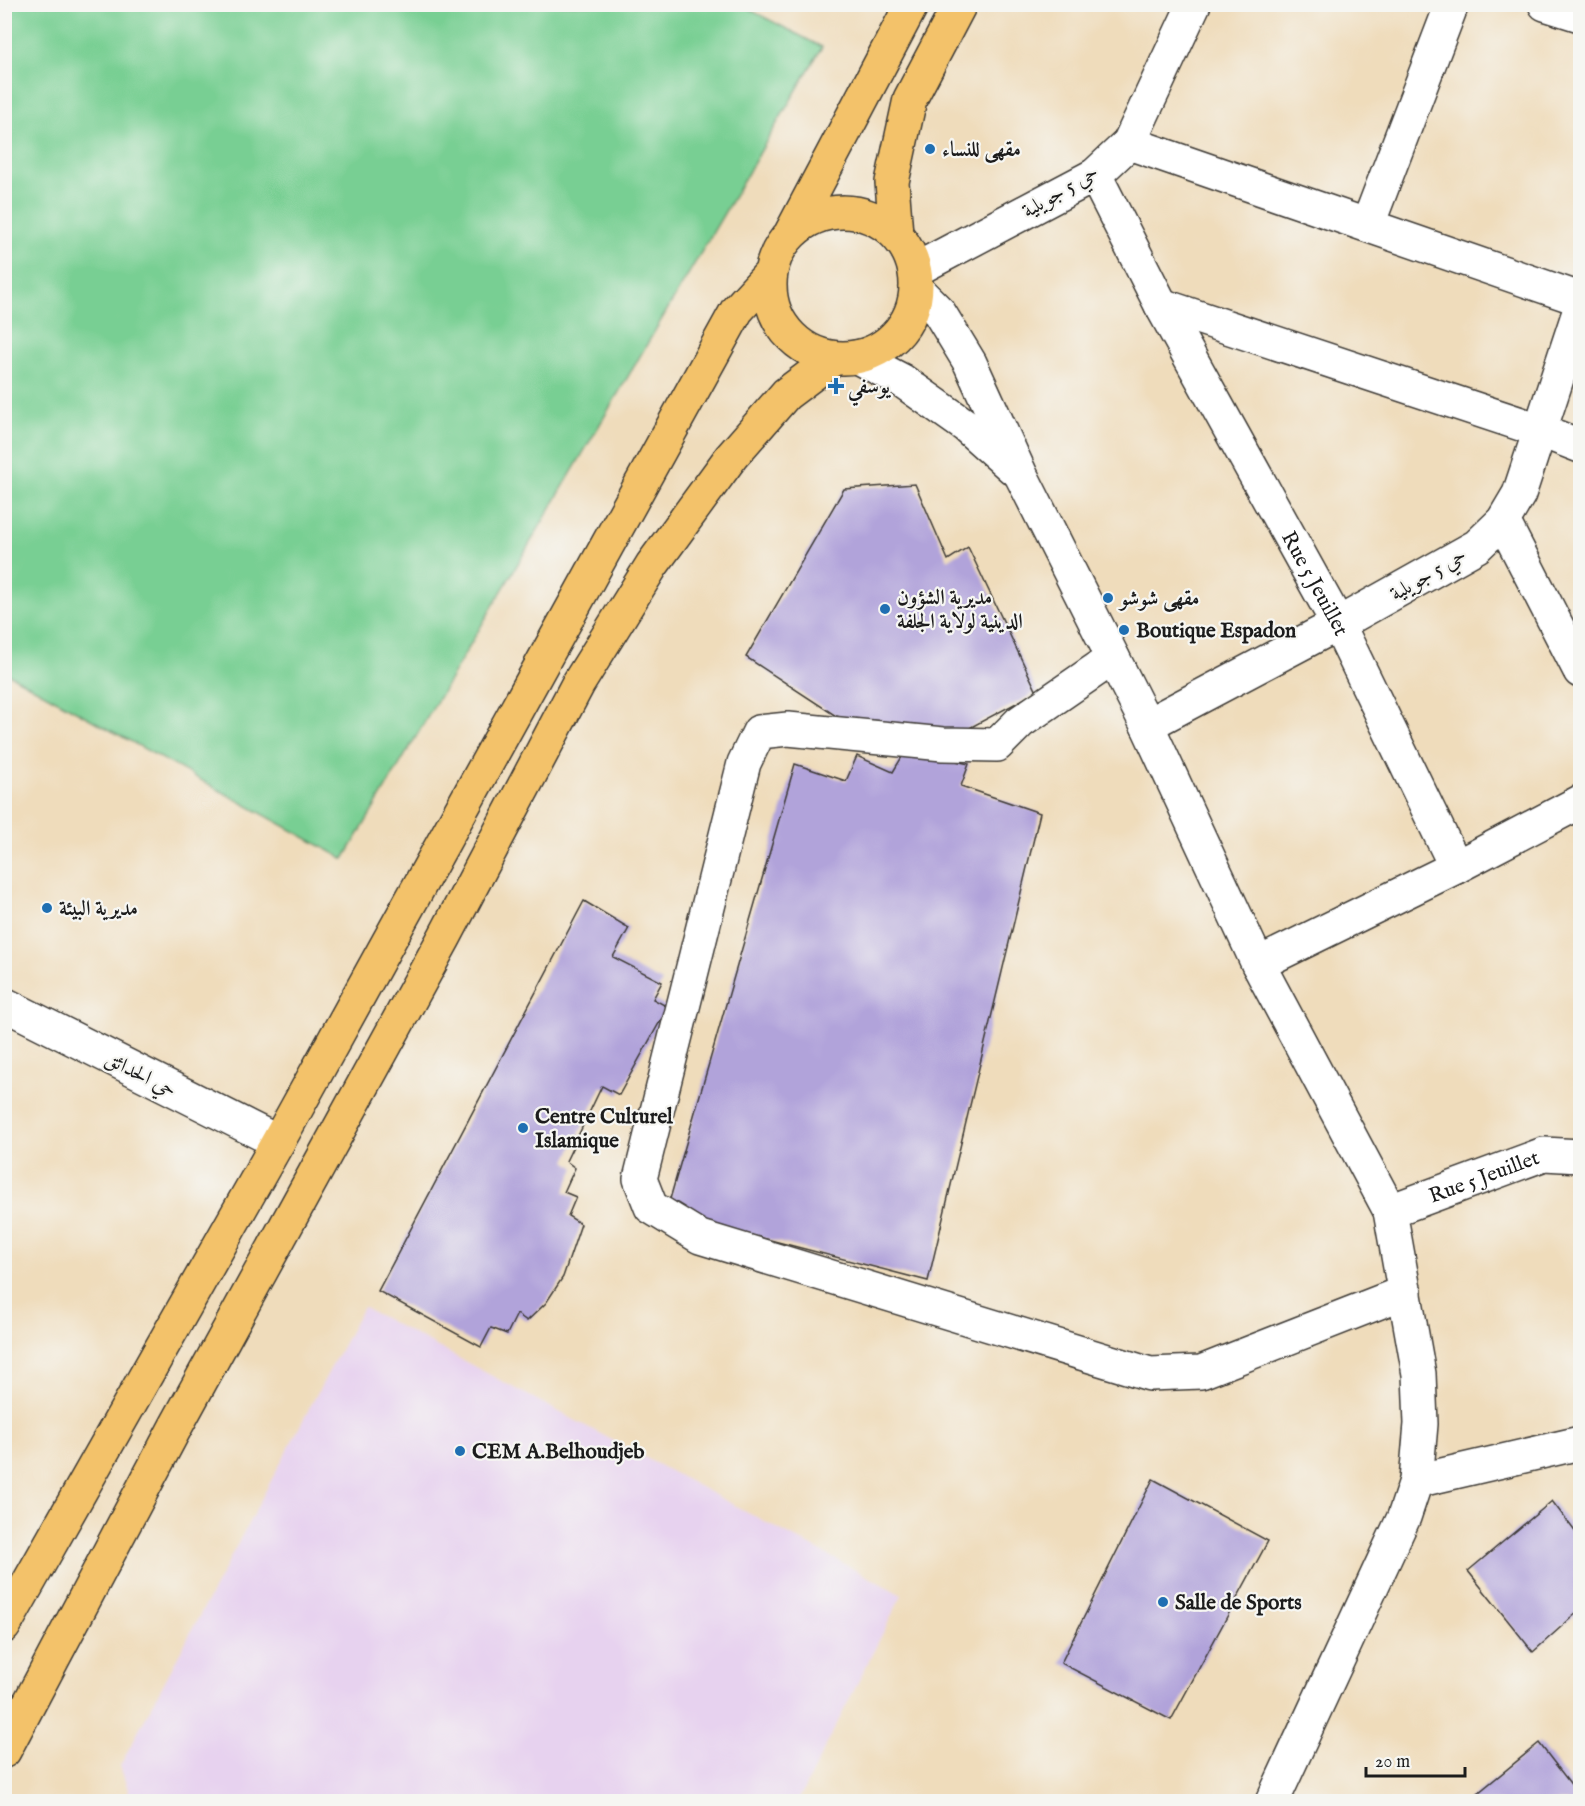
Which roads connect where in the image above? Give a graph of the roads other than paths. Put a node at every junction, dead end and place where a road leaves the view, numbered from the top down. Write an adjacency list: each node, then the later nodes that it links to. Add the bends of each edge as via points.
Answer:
1 (912, 4): 10 (main road)
2 (960, 4): 11 (main road, via 910,99 892,182)
3 (1194, 4): 7 (street, حي 5 جويلية)
4 (1452, 4): 9 (street)
5 (1545, 4): 6 (street)
6 (1581, 15)
7 (1129, 143): 8 (street, حي 5 جويلية); 9 (street)
8 (1095, 175): 13 (street, حي 5 جويلية); 15 (street, Rue 5 Jeuillet)
9 (1368, 224): 14 (street)
10 (791, 233): 11 (main road, via 809,219 831,212 855,212 877,219); 12 (main road, via 777,252)
11 (896, 234): 13 (main road, via 908,250)
12 (770, 274): 17 (main road, via 770,298 778,320 792,338 812,352); 30 (main road, via 736,310)
13 (916, 280): 17 (main road, via 910,315 897,335 879,349); 20 (street, via 970,363)
14 (1581, 299)
15 (1161, 305): 18 (street); 22 (street, Rue 5 Jeuillet)
16 (1581, 309): 18 (street, حي 5 جويلية)
17 (846, 358): 20 (street, via 900,380 966,426); 37 (main road, via 786,394 731,457 652,565 578,684)
18 (1539, 430): 19 (street); 21 (street, حي 5 جويلية, via 1520,494)
19 (1581, 446)
20 (1022, 475): 23 (street)
21 (1503, 521): 22 (street, حي 5 جويلية, via 1477,546); 24 (street)
22 (1338, 624): 25 (street, حي 5 جويلية); 27 (street, Rue 5 Jeuillet)
23 (1113, 658): 25 (street); 33 (street, via 1020,722 997,745 943,744 788,729 759,732 744,763 640,1179 651,1207 700,1237 1149,1374 1201,1372)
24 (1581, 671)
25 (1147, 725): 28 (street)
26 (1581, 802): 27 (street)
27 (1456, 867): 28 (street)
28 (1258, 964): 32 (street)
29 (4, 1004): 30 (street, حي الحدائق)
30 (278, 1142): 36 (main road)
31 (1581, 1156): 32 (street, Rue 5 Jeuillet, via 1544,1154)
32 (1390, 1211): 33 (street)
33 (1405, 1292): 35 (street, via 1419,1374 1421,1424)
34 (1581, 1443): 35 (street)
35 (1416, 1481): 38 (street, via 1404,1517)
36 (4, 1626)
37 (4, 1751)
38 (1272, 1802)

